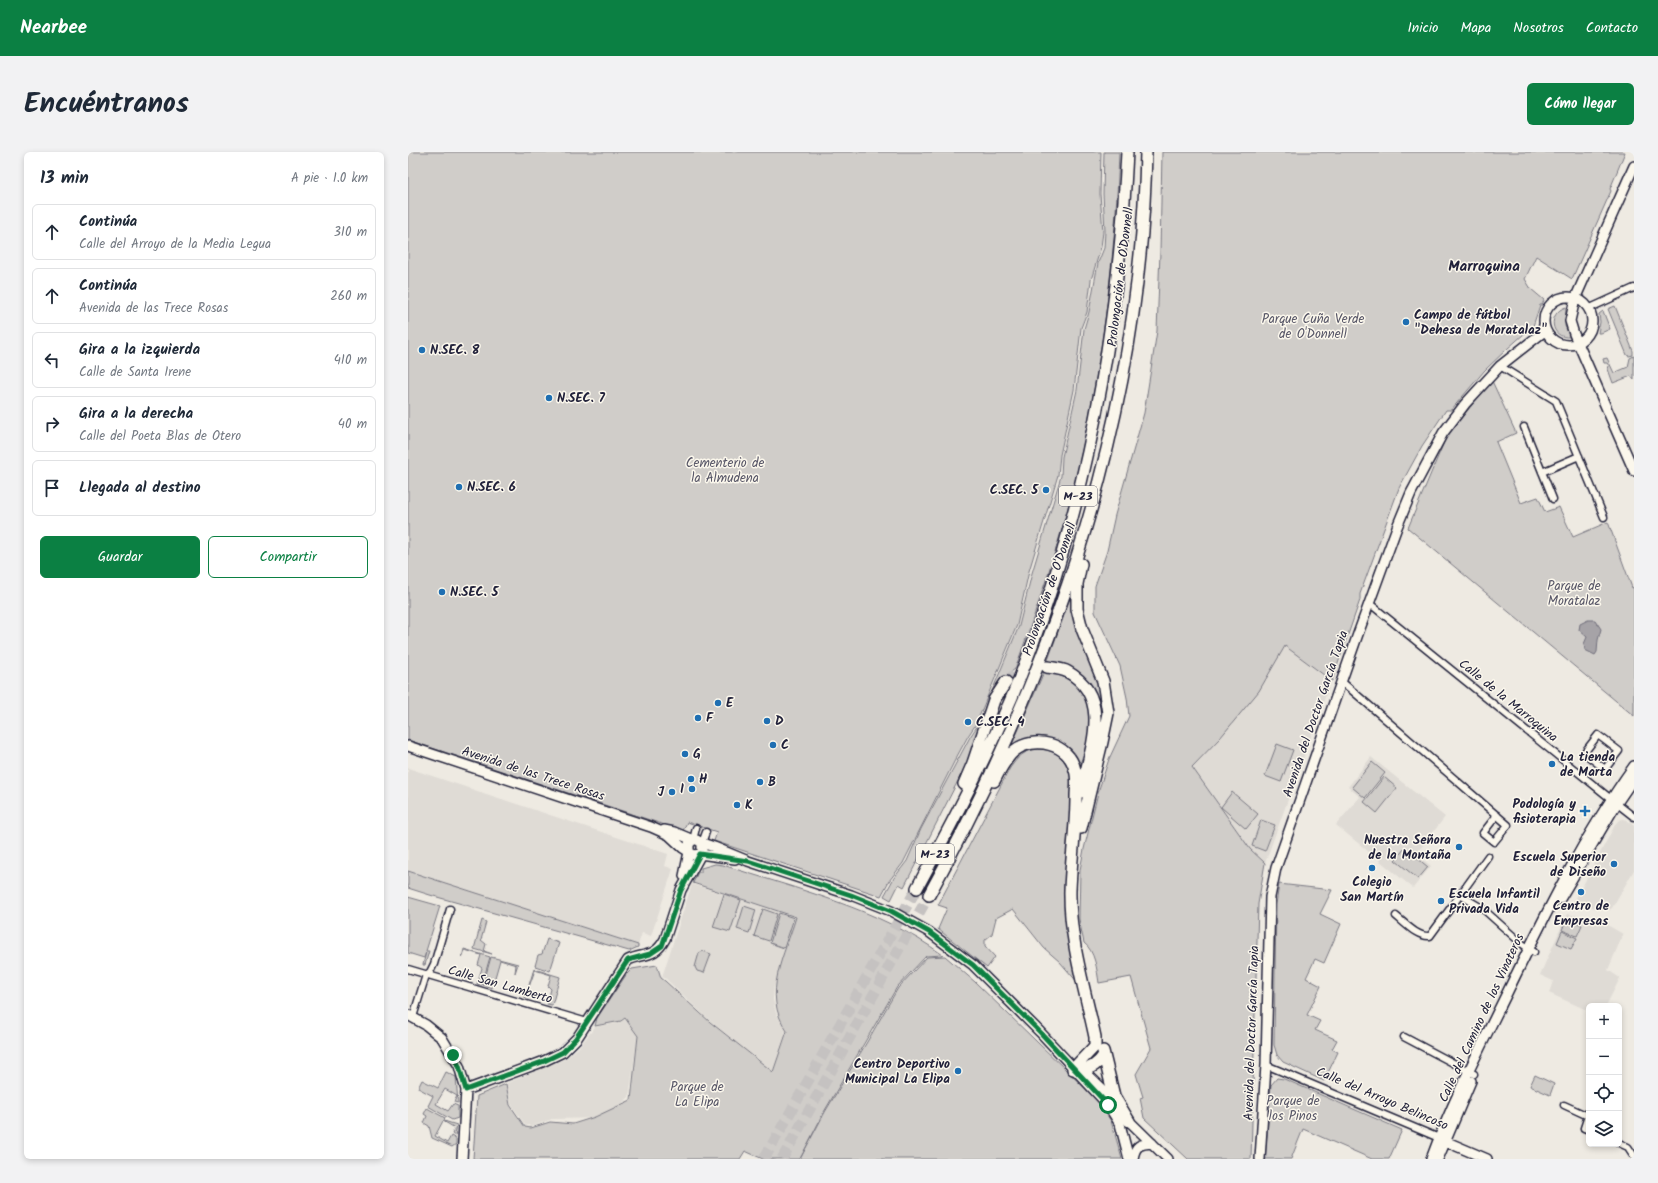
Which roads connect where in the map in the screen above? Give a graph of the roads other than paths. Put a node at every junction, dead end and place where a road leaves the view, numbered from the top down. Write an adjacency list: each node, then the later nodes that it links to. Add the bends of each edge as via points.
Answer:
1 (1127, 152): 29 (highway, Prolongación de O'Donnell / M-23, via 1118,280 1110,336 1075,505 1046,602 1012,696 981,766)
2 (1146, 152): 16 (highway, Prolongación de O'Donnell / M-23, via 1145,195 1134,299 1115,417)
3 (1634, 166): 5 (street)
4 (1634, 288): 6 (street)
5 (1576, 299): 6 (street); 7 (street, via 1564,298 1555,301 1546,311); 8 (street, via 1570,321)
6 (1588, 309): 8 (street, via 1591,328)
7 (1545, 331): 8 (street, via 1553,340 1562,344); 9 (street, Avenida del Doctor García Tapia)
8 (1578, 343): 12 (street)
9 (1500, 366): 11 (street, via 1556,401); 17 (street, Avenida del Doctor García Tapia, via 1465,404 1443,433 1411,492)
10 (1524, 427): 13 (street)
11 (1579, 456): 13 (street); 15 (street)
12 (1634, 471)
13 (1542, 472): 14 (street)
14 (1553, 499)
15 (1604, 517)
16 (1087, 526): 34 (highway, Prolongación de O'Donnell / M-23, via 1062,603 1026,698); 39 (highway, via 1077,584 1077,609 1082,629 1103,681 1108,713)
17 (1369, 603): 19 (street, Avenida del Doctor García Tapia); 25 (street, Calle de la Marroquina)
18 (1048, 667): 28 (highway, via 1067,672 1078,680 1088,690 1095,709 1096,726)
19 (1341, 681): 26 (street); 54 (street, Avenida del Doctor García Tapia, via 1274,874 1270,896)
20 (1006, 682): 29 (highway, via 994,700 973,763 956,803)
21 (1598, 735): 21 (street, via 1619,751 1606,769 1584,753)
22 (408, 746): 30 (street, Avenida de las Trece Rosas)
23 (1634, 766): 25 (street, Calle del Camino de los Vinateros)
24 (1634, 778): 25 (street, Calle del Camino de los Vinateros)
25 (1614, 801): 27 (street, Calle de la Marroquina); 46 (street, Calle del Camino de los Vinateros, via 1569,870)
26 (1497, 815): 26 (street, via 1483,833 1494,842 1508,825)
27 (1634, 816)
28 (1076, 818): 34 (highway, via 1076,776 1072,760 1054,746 1031,743 1019,747 1003,764 970,829); 39 (highway)
29 (953, 820): 40 (highway, Prolongación de O'Donnell / M-23)
30 (651, 827): 33 (street, Avenida de las Trece Rosas, via 674,832); 35 (street, Avenida de las Trece Rosas, via 665,833)
31 (696, 828): 33 (street)
32 (706, 832): 33 (street)
33 (696, 841): 35 (street, via 689,844); 36 (street, via 703,849); 38 (street, Avenida de las Trece Rosas)
34 (954, 849): 42 (highway, Prolongación de O'Donnell / M-23)
35 (688, 850): 36 (street, Avenida de las Trece Rosas, via 694,855); 41 (street)
36 (700, 854): 38 (street, Avenida de las Trece Rosas); 41 (street)
37 (1488, 856): 43 (street)
38 (748, 861): 55 (street, Avenida de las Trece Rosas, via 877,904 910,921 973,965)
39 (1071, 867): 49 (highway, via 1072,924)
40 (917, 888)
41 (681, 890): 51 (street, via 662,946 650,954 628,960)
42 (929, 895)
43 (1460, 895): 45 (street, via 1430,936 1419,934); 46 (street, via 1482,908)
44 (450, 909): 48 (street, via 434,964)
45 (1396, 916)
46 (1531, 950): 56 (street, Calle del Camino de los Vinateros)
47 (408, 969): 48 (street, Calle San Lamberto)
48 (426, 975): 50 (street); 51 (street, Calle San Lamberto)
49 (1082, 978): 53 (highway); 55 (highway, via 1095,1045)
50 (411, 1016): 57 (street, via 436,1032 449,1047 459,1066)
51 (587, 1022): 57 (street, via 570,1046 556,1056)
52 (1404, 1037): 56 (street)
53 (1104, 1055): 55 (highway, via 1097,1064); 61 (highway, via 1114,1096)
54 (1266, 1065): 62 (street, Calle del Arroyo Belincoso); 72 (street, Avenida del Doctor García Tapia)
55 (1078, 1068): 58 (street); 61 (street, via 1112,1098)
56 (1472, 1073): 62 (street, Calle del Camino de los Vinateros)
57 (466, 1090): 68 (street)
58 (1108, 1105): 61 (street); 65 (street, via 1120,1124)
59 (1564, 1106): 60 (street)
60 (1586, 1115)
61 (1125, 1118): 63 (street)
62 (1442, 1139): 73 (street, Calle del Camino de los Vinateros); 74 (street, Calle del Camino de los Vinateros); 75 (street, Calle del Arroyo Belincoso)
63 (1152, 1144): 66 (street, via 1142,1144); 71 (street)
64 (1622, 1144): 67 (street, via 1628,1147)
65 (1126, 1145): 66 (street, via 1129,1148); 69 (street)
66 (1136, 1148): 70 (street)
67 (1634, 1156)
68 (462, 1159)
69 (1129, 1159)
70 (1133, 1159)
71 (1168, 1159)
72 (1260, 1159)
73 (1432, 1159)
74 (1438, 1159)
75 (1487, 1159)

